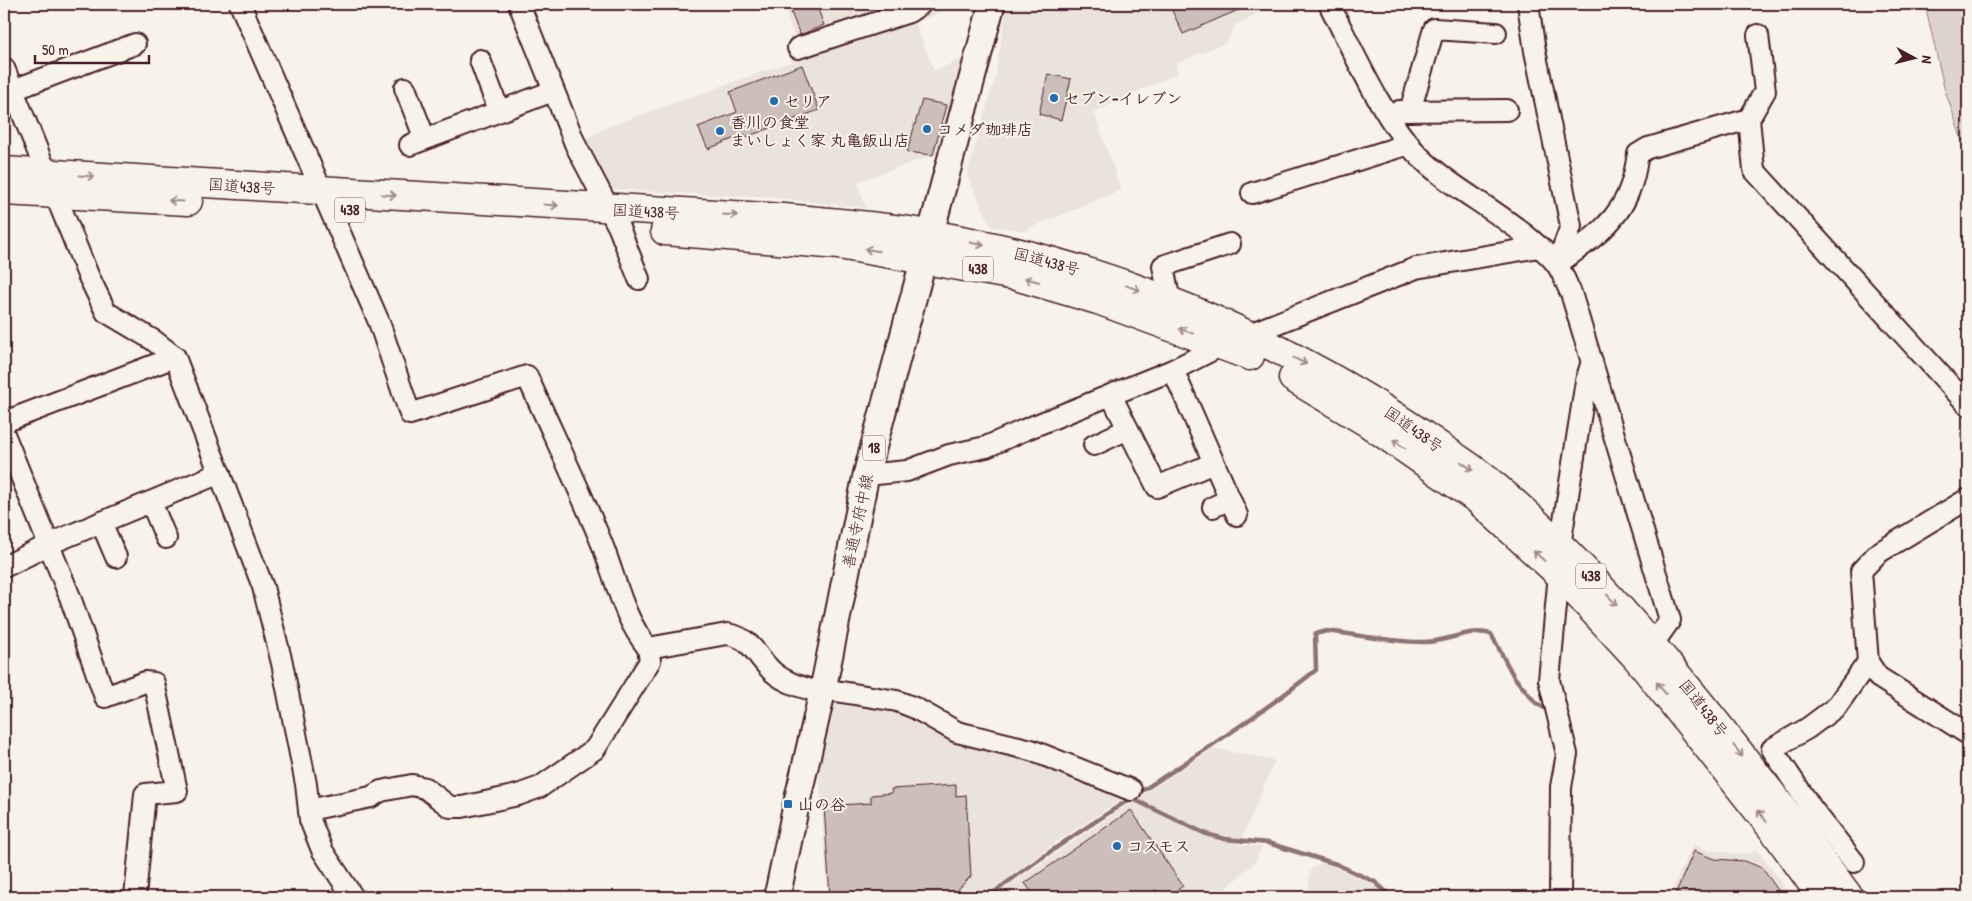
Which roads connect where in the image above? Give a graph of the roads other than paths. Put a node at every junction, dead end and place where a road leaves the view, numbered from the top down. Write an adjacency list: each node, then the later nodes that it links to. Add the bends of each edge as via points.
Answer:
1 (240, 4): 26 (street)
2 (519, 4): 15 (street)
3 (921, 4): 10 (street, via 909,12)
4 (992, 4): 29 (main road, 善通寺府中線 / 18)
5 (1329, 4): 18 (street)
6 (1528, 4): 31 (street, via 1571,226)
7 (1496, 34): 19 (street, via 1434,29)
8 (1758, 35): 20 (street, via 1765,91)
9 (134, 44): 14 (street)
10 (798, 48)
11 (480, 60): 17 (street)
12 (4, 68): 14 (street)
13 (405, 88): 17 (street, via 418,142)
14 (13, 90): 23 (street)
15 (553, 91): 17 (street); 27 (street, via 576,146)
16 (1506, 110): 19 (street)
17 (499, 111)
18 (1386, 111): 19 (street); 21 (street)
19 (1410, 111)
20 (1749, 119): 31 (street, via 1648,148 1638,154 1631,186 1614,217 1596,236); 39 (street, via 1754,170)
21 (1409, 144): 25 (street); 30 (street, via 1455,185 1522,231)
22 (4, 171): 23 (highway, 国道438号 / 438)
23 (52, 184): 24 (highway, 国道438号 / 438); 26 (highway, 国道438号 / 438); 35 (street, via 106,312)
24 (4, 191)
25 (1252, 193)
26 (325, 200): 27 (highway, 国道438号 / 438); 57 (street, via 379,322 410,414 527,376 602,544 636,634)
27 (614, 218): 29 (highway, 国道438号 / 438, via 784,218); 32 (street)
28 (1230, 244): 33 (street, via 1163,266)
29 (926, 246): 33 (highway, 国道438号 / 438, one-way to 33, via 1018,253 1103,277); 34 (highway, 国道438号 / 438, one-way to 29, via 1016,276); 46 (main road, 善通寺府中線 / 18)
30 (1539, 247): 31 (street); 34 (street, via 1416,268)
31 (1557, 264): 36 (street, via 1571,292)
32 (639, 279)
33 (1170, 302): 34 (highway, 国道438号 / 438)
34 (1235, 340): 37 (street); 53 (highway, 国道438号 / 438, one-way to 53, via 1310,366 1380,405 1490,482); 56 (highway, 国道438号 / 438, one-way to 34, via 1477,499 1368,423 1301,382 1248,355)
35 (175, 357): 40 (street); 45 (street)
36 (1592, 361): 53 (street, via 1586,381); 58 (street, via 1670,620)
37 (1173, 370): 38 (street); 44 (street)
38 (1111, 395): 41 (street); 46 (street, via 986,447 948,455 906,471)
39 (1968, 405)
40 (4, 422)
41 (1128, 429): 43 (street); 44 (street, via 1157,487)
42 (4, 434): 52 (street)
43 (1094, 446)
44 (1214, 463): 49 (street)
45 (220, 473): 47 (street); 63 (street, via 274,624)
46 (866, 476): 60 (main road, 善通寺府中線 / 18)
47 (151, 502): 50 (street); 51 (street)
48 (1968, 504): 59 (street, via 1966,500 1878,553 1861,571)
49 (1227, 507)
50 (101, 522): 52 (street); 54 (street)
51 (166, 538)
52 (49, 545): 55 (street); 66 (street, via 105,697 145,682 154,683 177,791 145,794)
53 (1560, 546): 58 (highway, 国道438号 / 438, one-way to 58)
54 (116, 557)
55 (4, 566)
56 (1559, 574): 58 (highway, 国道438号 / 438); 69 (street, via 1549,680 1567,754 1561,787)
57 (648, 648): 60 (street, via 727,634 740,636 784,680); 63 (street, via 650,661 596,749 540,787 518,795 450,807 425,788 412,785)
58 (1645, 651): 64 (highway, 国道438号 / 438)
59 (1868, 662): 61 (street, via 1878,677); 64 (street, via 1836,707 1808,728 1772,748)
60 (823, 691): 62 (street, via 897,701 957,732 1031,750); 68 (main road, 善通寺府中線 / 18)
61 (1968, 734)
62 (1132, 790)
63 (309, 810): 67 (street, via 322,850)
64 (1796, 823): 65 (street); 70 (highway, 国道438号 / 438); 71 (highway, 国道438号 / 438)
65 (1854, 862)
66 (135, 897)
67 (353, 897)
68 (777, 897)
69 (1560, 897)
70 (1822, 897)
71 (1849, 897)

